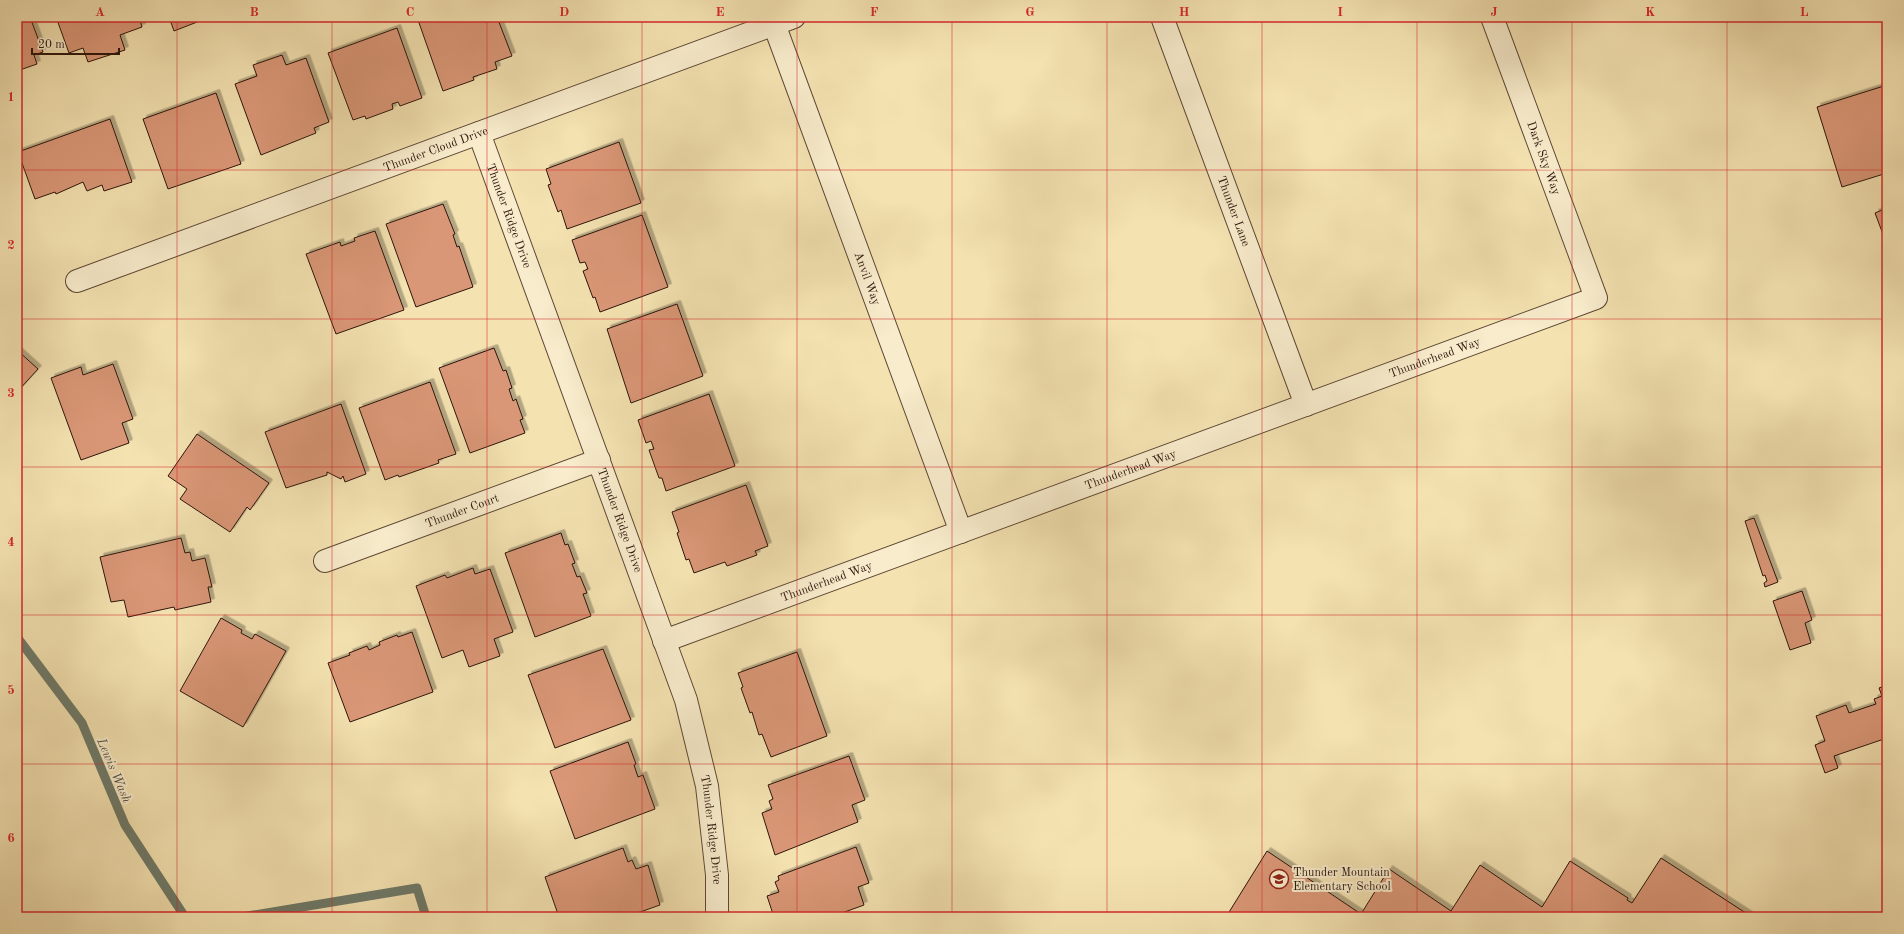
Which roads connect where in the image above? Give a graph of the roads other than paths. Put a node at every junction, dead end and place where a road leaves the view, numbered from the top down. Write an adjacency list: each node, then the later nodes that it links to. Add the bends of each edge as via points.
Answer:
1 (794, 17): 4 (street, Thunder Cloud Drive)
2 (1162, 17): 8 (street, Thunder Lane)
3 (1492, 17): 7 (street, Dark Sky Way)
4 (774, 24): 5 (street, Thunder Cloud Drive); 10 (street, Anvil Way)
5 (479, 133): 6 (street, Thunder Cloud Drive); 9 (street, Thunder Ridge Drive)
6 (77, 281)
7 (1596, 298): 8 (street, Thunderhead Way)
8 (1306, 405): 10 (street, Thunderhead Way)
9 (599, 460): 11 (street, Thunder Court); 12 (street, Thunder Ridge Drive)
10 (962, 532): 12 (street, Thunderhead Way)
11 (325, 561)
12 (664, 641): 13 (street, Thunder Ridge Drive, via 686,700 707,786 717,875)
13 (717, 917)

